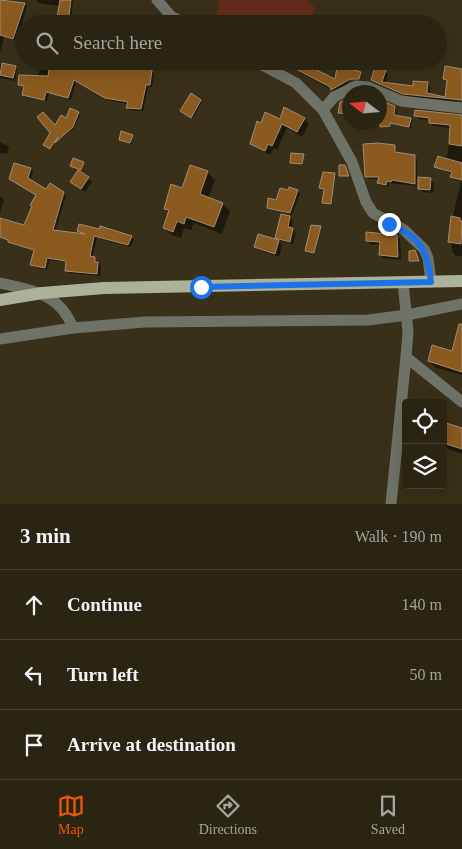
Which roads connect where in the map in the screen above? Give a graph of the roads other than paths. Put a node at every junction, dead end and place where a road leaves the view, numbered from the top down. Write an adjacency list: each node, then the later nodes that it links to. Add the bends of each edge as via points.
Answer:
1 (157, 0): 2 (street)
2 (171, 15)
3 (272, 70): 5 (street, via 296,83)
4 (462, 108): 5 (street, via 401,101 368,87 356,86 334,96)
5 (323, 110): 8 (street, via 352,162 366,202 373,213 403,229 424,249)
6 (462, 281): 8 (main road)
7 (404, 282): 8 (main road); 10 (main road, via 104,288); 13 (street)
8 (431, 282)
9 (0, 283): 10 (street)
10 (42, 293): 11 (main road); 14 (street, via 68,315)
11 (0, 300)
12 (462, 304): 13 (street)
13 (407, 315): 14 (street, via 368,320 145,322); 16 (street)
14 (73, 328): 15 (street)
15 (0, 339)
16 (406, 357): 17 (street); 18 (street)
17 (462, 402)
18 (391, 504)

